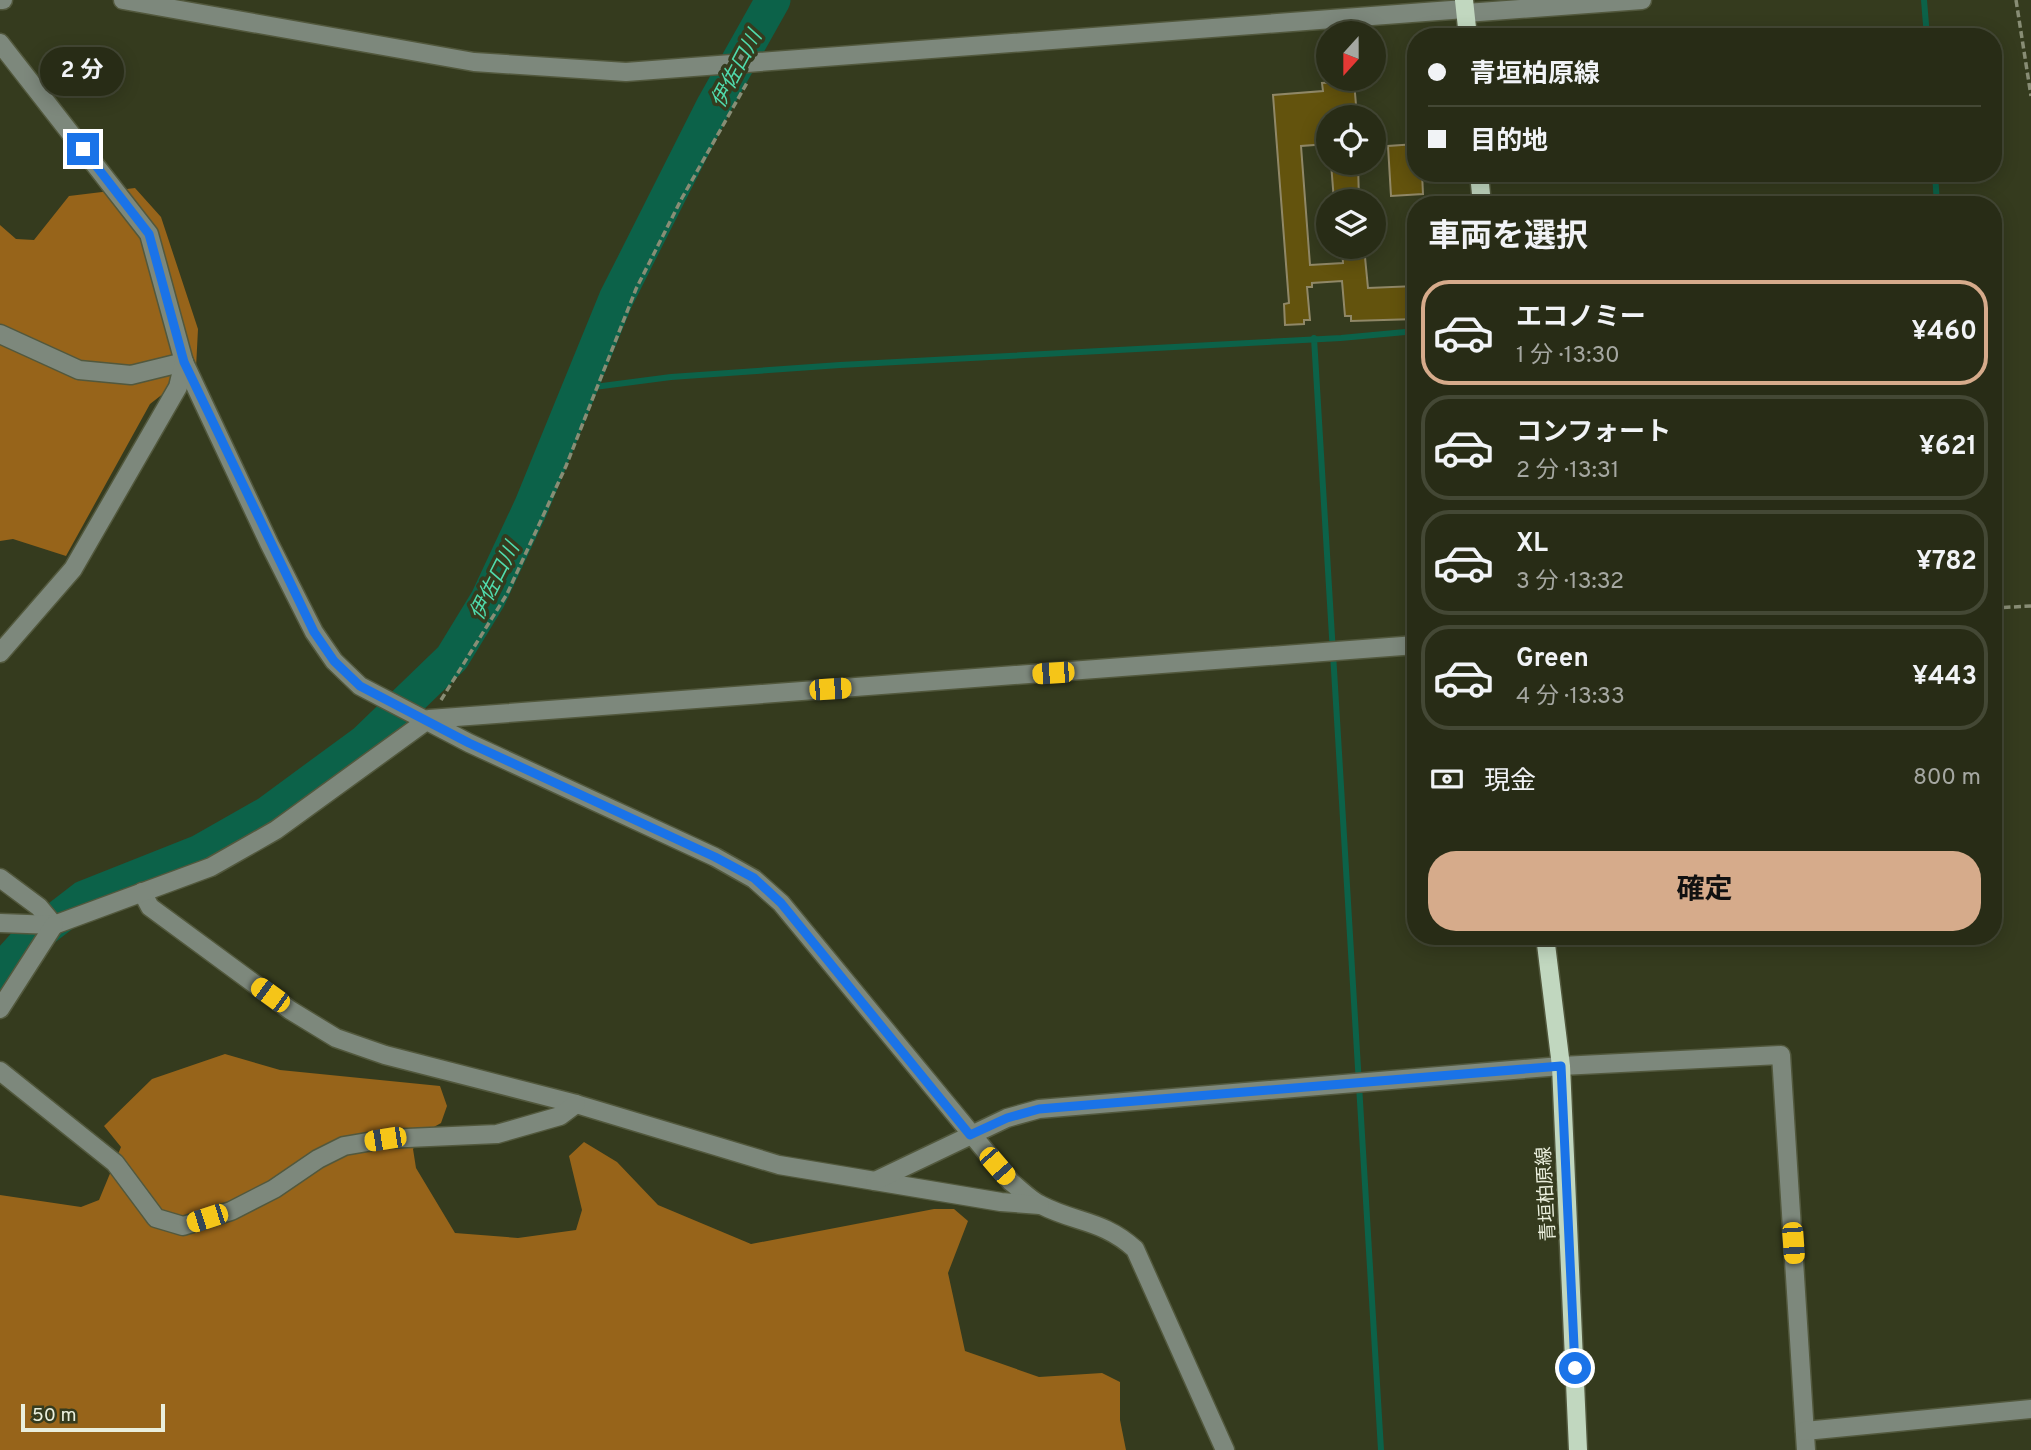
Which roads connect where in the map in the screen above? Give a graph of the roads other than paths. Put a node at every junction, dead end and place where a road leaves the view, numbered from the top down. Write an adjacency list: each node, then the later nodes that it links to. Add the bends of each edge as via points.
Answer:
1 (122, 0): 3 (street, via 474,62 626,72)
2 (1642, 0): 3 (street)
3 (1465, 7): 4 (main road)
4 (1467, 28)
5 (0, 43): 7 (street, via 149,234)
6 (0, 334): 7 (street, via 79,370 131,375)
7 (184, 362): 9 (street, via 178,387 73,569); 10 (street, via 314,632 334,661 360,686)
8 (1407, 646): 10 (street)
9 (0, 653)
10 (429, 719): 12 (street, via 276,830 211,867); 20 (street, via 469,743 754,878 781,903)
11 (0, 877): 14 (street, via 39,906)
12 (142, 892): 14 (street); 19 (street, via 150,907 290,1010 336,1038)
13 (0, 923): 14 (street)
14 (54, 925): 16 (street)
15 (1546, 945): 17 (main road, 青垣柏原線)
16 (0, 1009)
17 (1561, 1066): 20 (street, via 1039,1109); 24 (street, via 1781,1055); 26 (main road, 青垣柏原線)
18 (0, 1071): 19 (street, via 115,1163 156,1218 183,1226 231,1211 344,1146 385,1139 497,1133 560,1116)
19 (576, 1104): 21 (street, via 779,1165)
20 (970, 1135): 21 (street); 22 (street, via 1011,1182)
21 (875, 1181): 22 (street)
22 (1040, 1205): 25 (street, via 1102,1226 1135,1249)
23 (2031, 1409): 24 (street)
24 (1805, 1431): 27 (street)
25 (1225, 1450)
26 (1578, 1450)
27 (1806, 1450)

